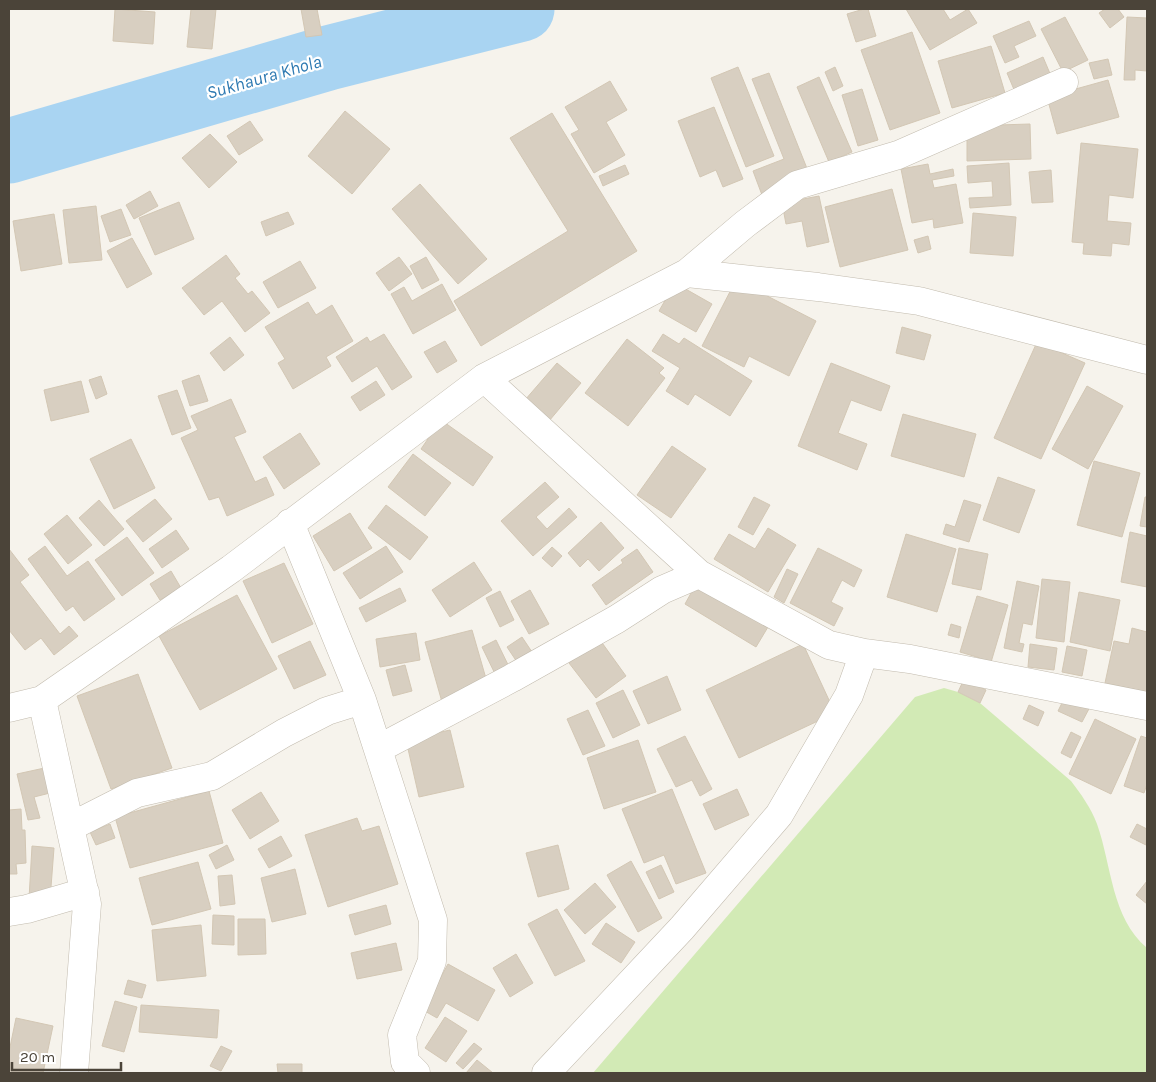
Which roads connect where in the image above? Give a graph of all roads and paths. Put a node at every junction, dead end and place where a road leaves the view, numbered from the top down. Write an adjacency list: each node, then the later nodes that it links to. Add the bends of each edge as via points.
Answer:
1 (1064, 82): 2 (street, via 898,155 797,185)
2 (687, 273): 3 (street, via 818,286 919,301); 4 (street)
3 (1147, 360)
4 (484, 378): 5 (street); 6 (street)
5 (290, 523): 8 (street, via 230,569); 9 (street)
6 (698, 574): 7 (street, via 829,645); 12 (street, via 662,590 512,678)
7 (864, 653): 10 (street, via 910,659); 18 (street, via 848,695 779,815 682,928)
8 (42, 700): 11 (street); 13 (street)
9 (362, 700): 12 (street); 13 (street, via 328,711 284,733 212,776 137,793)
10 (1147, 706)
11 (9, 708)
12 (378, 749): 17 (street, via 432,920 432,961 402,1035 405,1062)
13 (70, 826): 14 (street)
14 (84, 892): 15 (street); 16 (street, via 87,904)
15 (9, 912)
16 (74, 1073)
17 (416, 1073)
18 (546, 1073)

